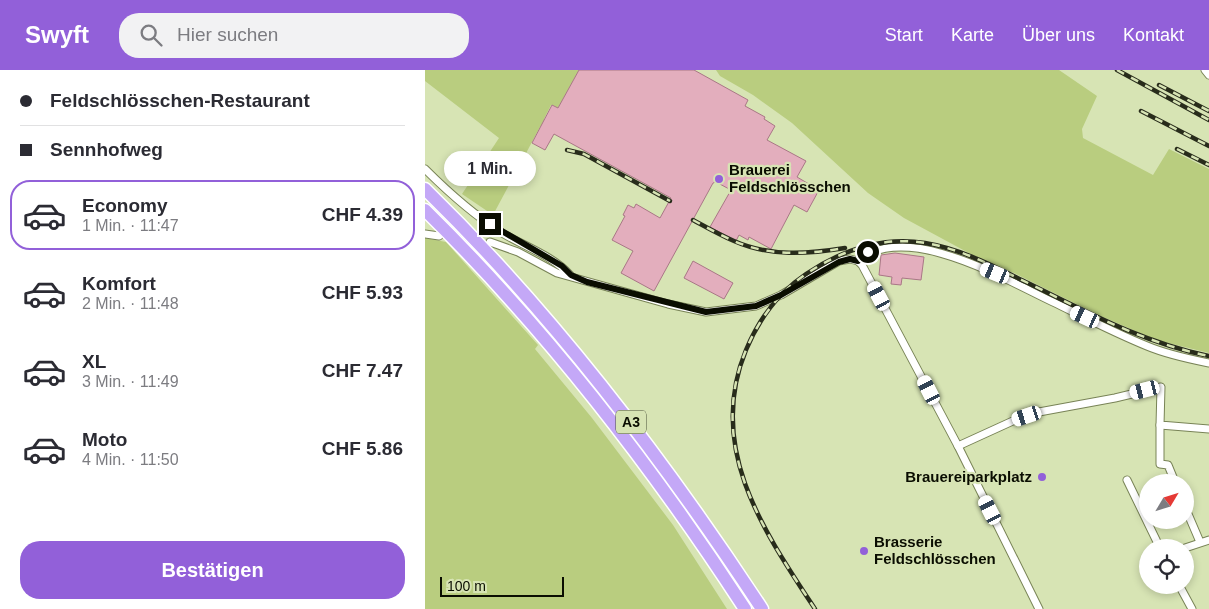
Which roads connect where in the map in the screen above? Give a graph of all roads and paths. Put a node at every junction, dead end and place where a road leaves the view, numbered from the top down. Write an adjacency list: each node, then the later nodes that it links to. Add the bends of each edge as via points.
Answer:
1 (1205, 70): 2 (street)
2 (1209, 74)
3 (425, 170): 10 (street, via 478,216 562,266)
4 (425, 189): 24 (highway, A3, via 522,291 602,385 665,466)
5 (425, 210): 23 (highway, A3, via 541,334 604,410 678,510)
6 (425, 234): 7 (street)
7 (439, 236)
8 (490, 242): 10 (street, via 518,252 557,273)
9 (858, 261): 10 (street, via 839,262 756,306 706,312 587,282); 11 (street, via 868,252 885,248 921,249 951,256 995,273 1148,346); 14 (street)
10 (571, 275)
11 (1209, 363)
12 (1160, 425): 13 (street); 14 (street, via 1161,386 1039,412); 15 (street, via 1160,464 1168,465)
13 (1209, 429)
14 (958, 446): 25 (street)
15 (1172, 474)
16 (1127, 480): 18 (street)
17 (1194, 528): 20 (street)
18 (1156, 539)
19 (1209, 540): 20 (street)
20 (1200, 542): 21 (street)
21 (1194, 544)
22 (1184, 594): 26 (street)
23 (745, 609)
24 (763, 609)
25 (1039, 609)
26 (1192, 609)

